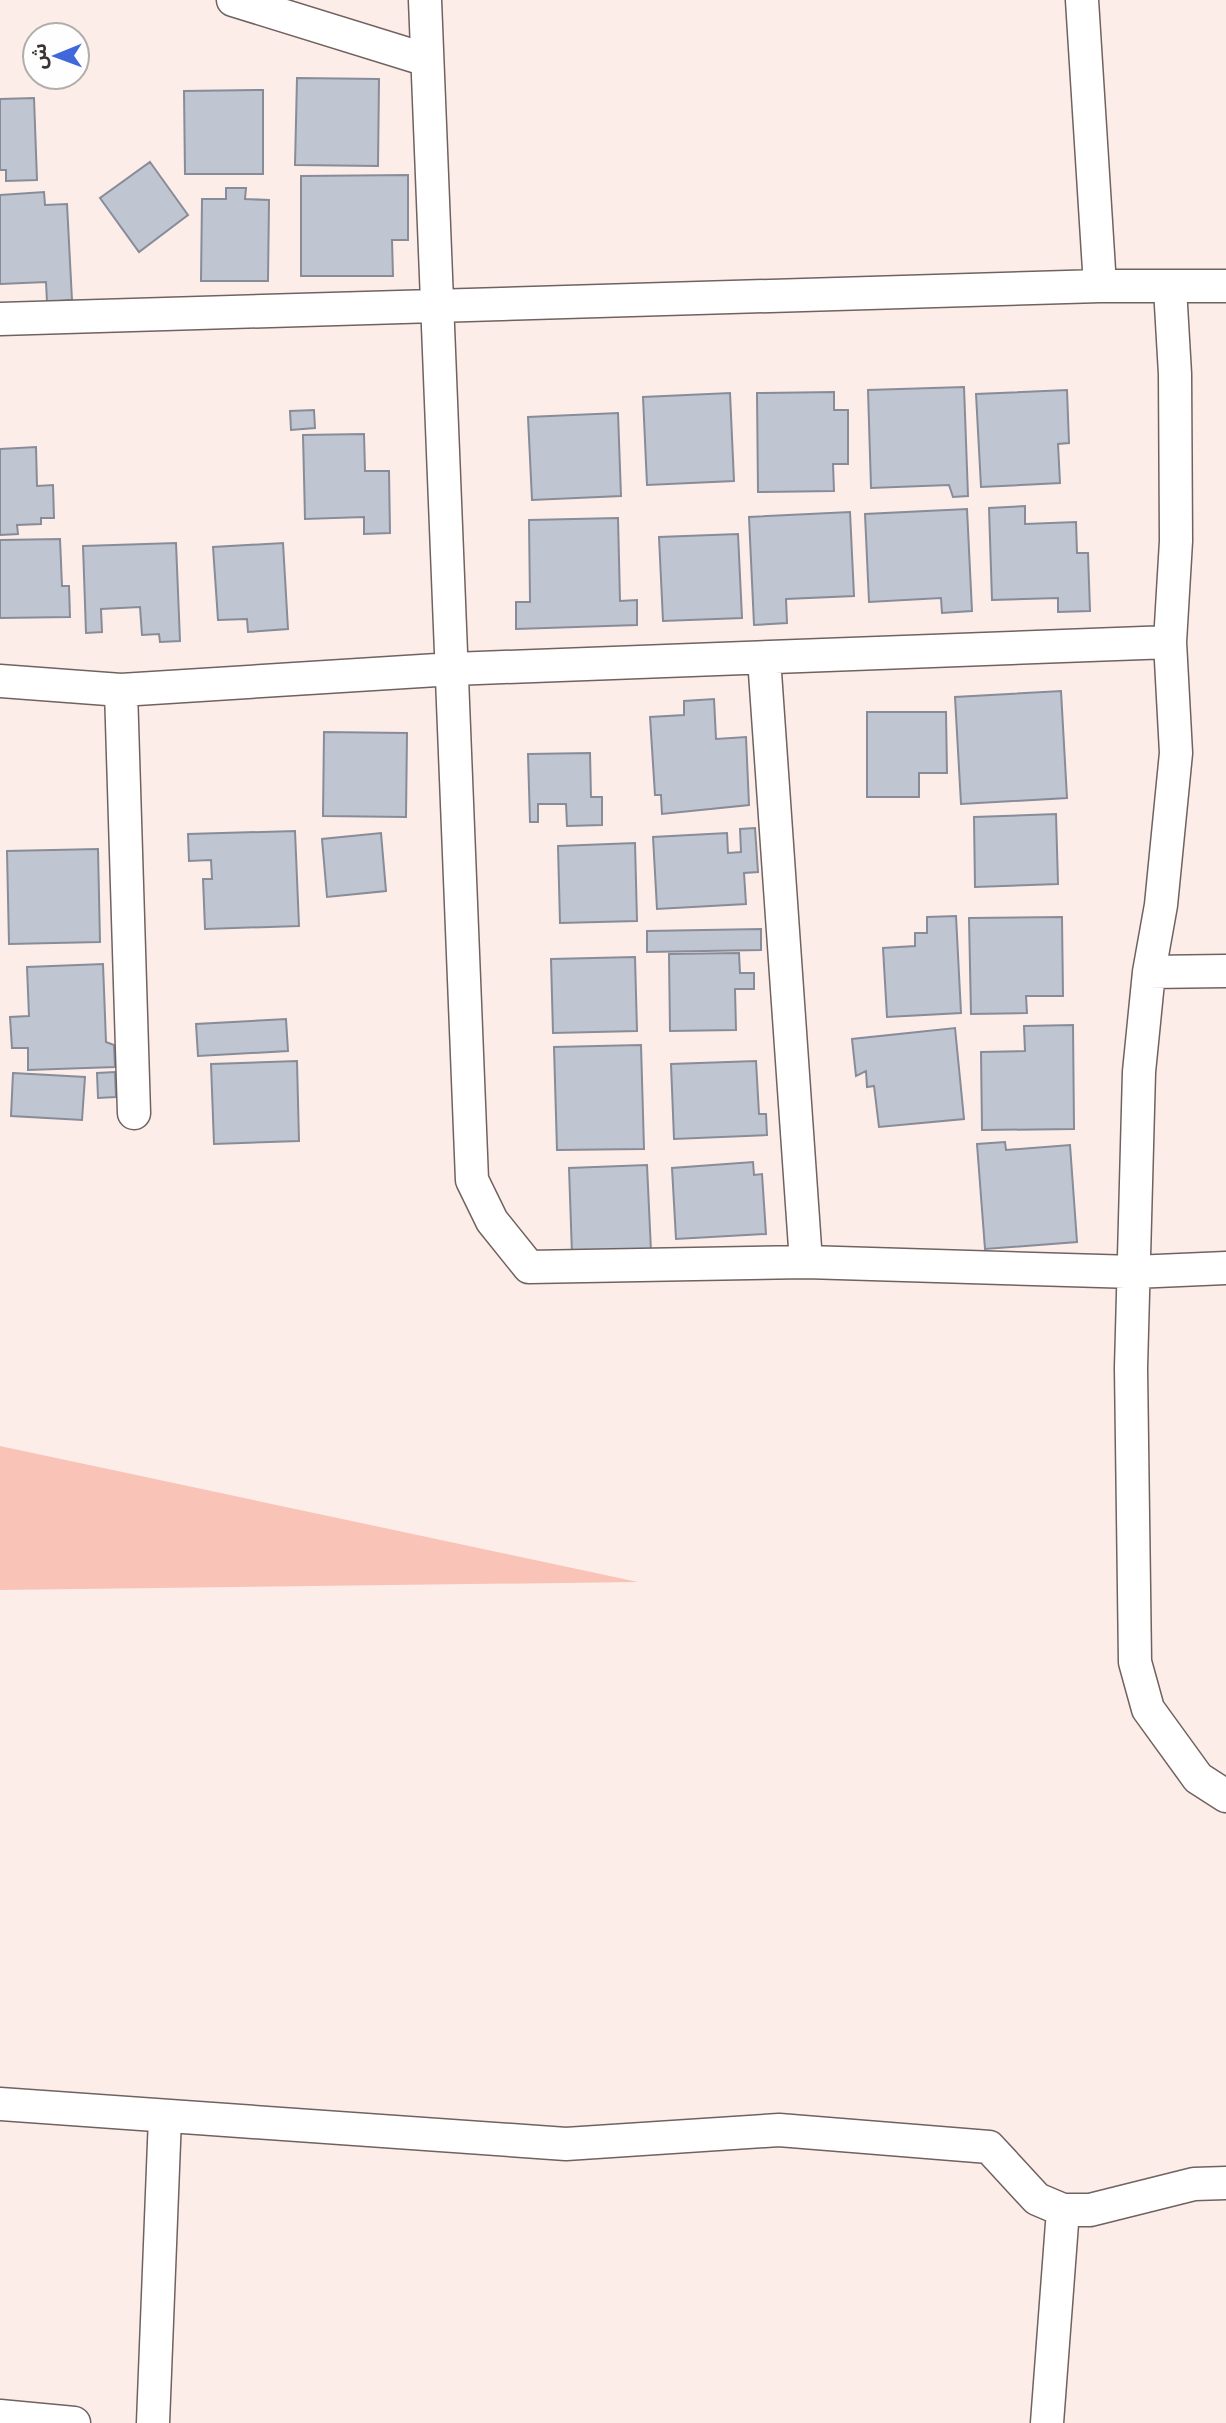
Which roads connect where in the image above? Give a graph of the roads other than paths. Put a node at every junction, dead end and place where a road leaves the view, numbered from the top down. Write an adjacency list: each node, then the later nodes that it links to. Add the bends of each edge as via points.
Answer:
1 (233, 0): 4 (street)
2 (425, 0): 4 (street)
3 (1082, 0): 5 (street)
4 (427, 60): 8 (street)
5 (1101, 286): 7 (street); 8 (street)
6 (1226, 286): 7 (street)
7 (1170, 288): 10 (street, via 1177,541)
8 (436, 306): 9 (street); 12 (street)
9 (0, 319)
10 (1170, 642): 11 (street); 16 (street, via 1176,753 1161,905)
11 (764, 658): 12 (street); 18 (street)
12 (453, 669): 14 (street); 18 (street, via 472,1180 492,1221 529,1267)
13 (0, 681): 14 (street)
14 (121, 691): 17 (street)
15 (1226, 971): 16 (street)
16 (1149, 972): 20 (street, via 1139,1072)
17 (134, 1113)
18 (806, 1262): 20 (street)
19 (1226, 1268): 20 (street)
20 (1134, 1272): 21 (street, via 1135,1662 1148,1709 1198,1778)
21 (1226, 1796)
22 (0, 2104): 23 (street)
23 (165, 2117): 25 (street, via 566,2144 779,2130 989,2147 1037,2199); 28 (street)
24 (1226, 2183): 25 (street, via 1194,2184 1090,2210)
25 (1063, 2210): 29 (street)
26 (0, 2416): 27 (street)
27 (74, 2423)
28 (153, 2423)
29 (1047, 2423)

